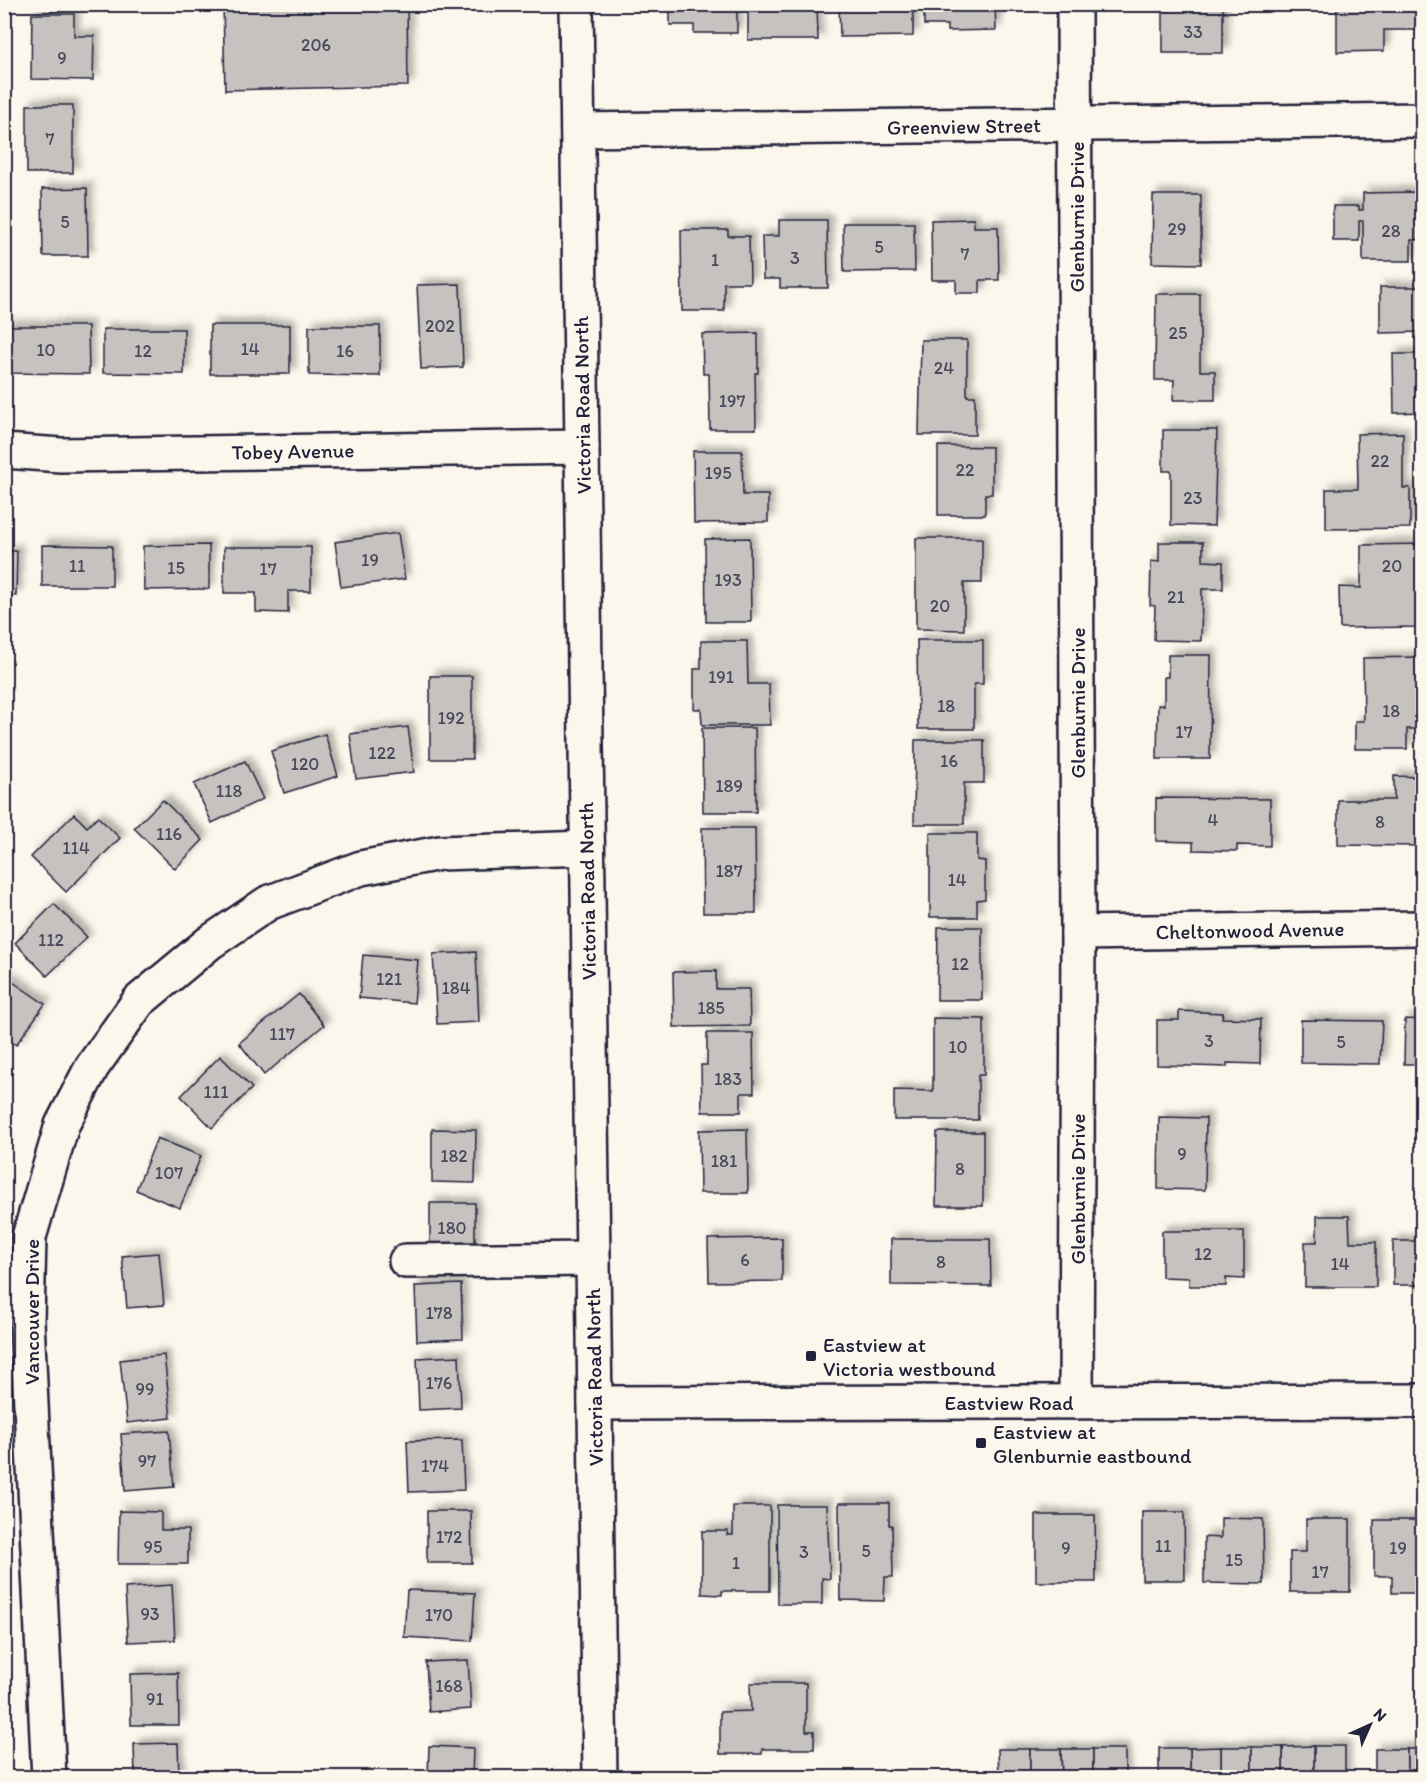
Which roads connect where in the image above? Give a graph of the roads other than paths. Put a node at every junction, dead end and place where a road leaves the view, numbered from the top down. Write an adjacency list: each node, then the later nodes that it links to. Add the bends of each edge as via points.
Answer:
1 (576, 4): 5 (street, Victoria Road North)
2 (1074, 4): 4 (street, Glenburnie Drive)
3 (1422, 120): 4 (street, Greenview Street)
4 (1075, 125): 5 (street, Greenview Street); 10 (street, Glenburnie Drive)
5 (578, 130): 6 (street, Victoria Road North)
6 (582, 447): 7 (street, Tobey Avenue, via 61,455); 8 (street, Victoria Road North)
7 (4, 452)
8 (586, 848): 11 (street, Victoria Road North); 16 (street, Vancouver Drive, via 440,853 361,868 268,903 209,943 139,1001 92,1067 62,1125 28,1237 27,1321)
9 (1422, 928): 10 (street, Cheltonwood Avenue)
10 (1078, 933): 14 (street, Glenburnie Drive)
11 (593, 1259): 12 (street); 15 (street, Victoria Road North)
12 (406, 1261)
13 (1422, 1401): 14 (street, Eastview Road)
14 (1076, 1402): 15 (street, Eastview Road)
15 (595, 1403): 17 (street, Victoria Road North)
16 (49, 1778)
17 (600, 1778)

